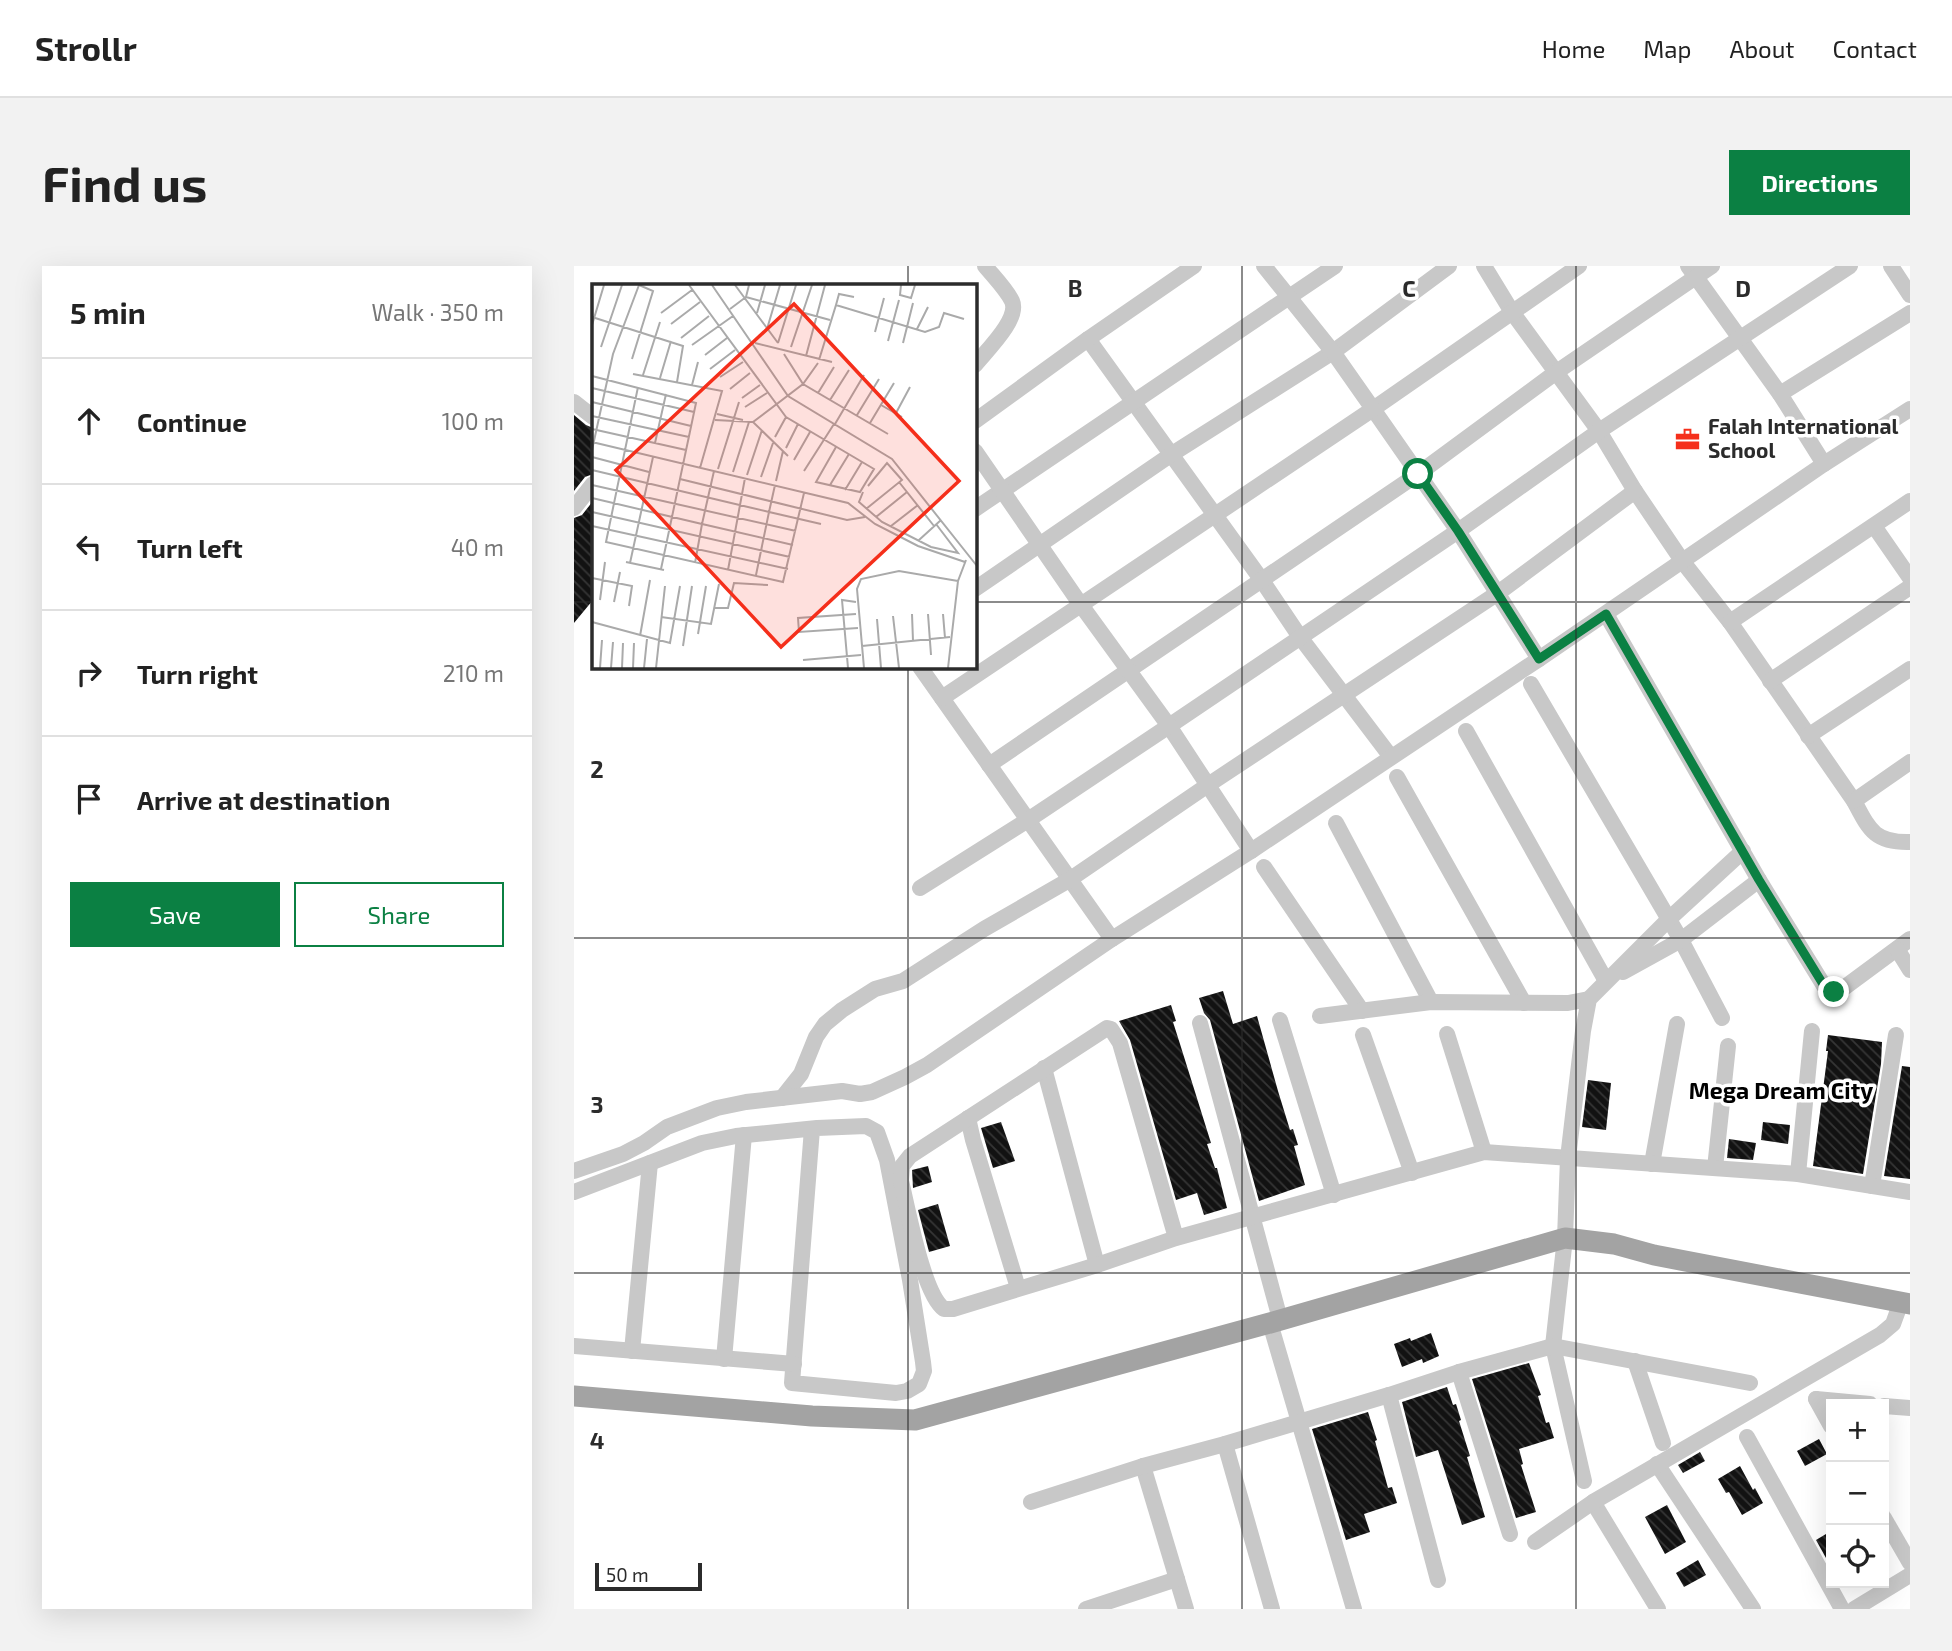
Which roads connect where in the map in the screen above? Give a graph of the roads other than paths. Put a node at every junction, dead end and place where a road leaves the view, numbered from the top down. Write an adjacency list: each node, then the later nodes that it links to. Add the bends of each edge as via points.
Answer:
1 (985, 266): 19 (street, via 1014,308 1004,329)
2 (1194, 266): 17 (street)
3 (1264, 266): 13 (street)
4 (1335, 266): 13 (street)
5 (1449, 266): 18 (street)
6 (1484, 266): 14 (street)
7 (1579, 266): 14 (street)
8 (1712, 266): 11 (street)
9 (1850, 266): 16 (street)
10 (1891, 266): 12 (street)
11 (1692, 271): 16 (street); 20 (street)
12 (1910, 295)
13 (1290, 296): 18 (street); 22 (street)
14 (1512, 312): 20 (street); 25 (street)
15 (1910, 313): 21 (street)
16 (1740, 337): 21 (street); 28 (street)
17 (1088, 339): 22 (street); 27 (street)
18 (1333, 352): 25 (street); 30 (street)
19 (976, 364)
20 (1555, 373): 28 (street); 32 (street)
21 (1780, 394): 31 (street)
22 (1133, 401): 30 (street); 34 (street)
23 (574, 402): 26 (street)
24 (1910, 408): 31 (street)
25 (1373, 409): 32 (street); 39 (street)
26 (592, 416)
27 (976, 420)
28 (1599, 431): 35 (street); 41 (street)
29 (976, 452): 34 (street)
30 (1172, 454): 39 (street); 42 (street)
31 (1824, 464): 43 (street)
32 (1418, 474): 41 (street); 45 (street)
33 (592, 485): 37 (street)
34 (1003, 490): 38 (street); 42 (street)
35 (1635, 491): 43 (street); 48 (street)
36 (1910, 501): 40 (street)
37 (574, 508)
38 (976, 508)
39 (1215, 514): 45 (street); 49 (street)
40 (1874, 526): 44 (street); 51 (street)
41 (1458, 531): 48 (street); 52 (street)
42 (1039, 544): 47 (street); 49 (street)
43 (1683, 562): 50 (street); 51 (street)
44 (1910, 578)
45 (1261, 579): 52 (street); 56 (street)
46 (1910, 587): 57 (street)
47 (976, 588)
48 (1498, 593): 53 (street); 59 (street)
49 (1081, 605): 56 (street); 60 (street)
50 (1606, 614): 53 (street); 74 (street)
51 (1730, 622): 57 (street)
52 (1300, 637): 59 (street); 61 (street)
53 (1539, 659): 64 (street)
54 (921, 668): 60 (street)
55 (1910, 669): 63 (street)
56 (1127, 670): 61 (street); 66 (street)
57 (1770, 681): 63 (street)
58 (1531, 684): 79 (street)
59 (1345, 695): 64 (street); 68 (street)
60 (942, 698): 66 (street)
61 (1169, 726): 68 (street); 70 (street)
62 (1466, 731): 84 (street)
63 (1808, 736): 69 (street)
64 (1391, 757): 73 (street)
65 (1910, 762): 69 (street)
66 (989, 765): 70 (street)
67 (1397, 777): 87 (street)
68 (1208, 785): 73 (street); 76 (street)
69 (1854, 801): 72 (street, via 1870,831 1882,839)
70 (1028, 820): 76 (street); 78 (street)
71 (1336, 823): 86 (street)
72 (1910, 842)
73 (1251, 851): 80 (street)
74 (1743, 851): 77 (street); 79 (street)
75 (1264, 867): 88 (street)
76 (1069, 880): 80 (street); 100 (street, via 903,981 875,989 842,1010 816,1037 801,1074)
77 (1759, 880): 81 (street); 82 (street, via 1829,991 1841,990)
78 (920, 888)
79 (1669, 919): 81 (street); 84 (street)
80 (1112, 939): 100 (street, via 927,1065 880,1090)
81 (1681, 940): 84 (street); 90 (street)
82 (1903, 944): 83 (street)
83 (1910, 970)
84 (1606, 981): 85 (street)
85 (1588, 999): 87 (street); 105 (street)
86 (1431, 1002): 87 (street); 88 (street)
87 (1524, 1003)
88 (1362, 1011): 89 (street)
89 (1320, 1016)
90 (1722, 1018)
91 (1280, 1020): 115 (street)
92 (1200, 1023): 116 (street)
93 (1677, 1024): 107 (street)
94 (1812, 1031): 111 (street)
95 (1447, 1034): 104 (street)
96 (1363, 1035): 110 (street)
97 (1896, 1035): 112 (street)
98 (1728, 1046): 108 (street)
99 (1044, 1068): 101 (street); 117 (street, via 1103,1029 1116,1035); 119 (street)
100 (782, 1098): 109 (street, via 717,1108 688,1118 624,1154)
101 (968, 1118): 120 (street); 120 (street, via 902,1166 901,1181 926,1282 944,1309)
102 (812, 1129): 103 (street); 128 (street); 128 (street, via 866,1126 877,1132 887,1160 924,1371 919,1384 896,1393 792,1383)
103 (744, 1135): 106 (street, via 702,1143); 126 (street)
104 (1484, 1152): 105 (street); 110 (street)
105 (1567, 1158): 107 (street); 118 (street)
106 (650, 1163): 113 (street); 125 (street)
107 (1652, 1164): 108 (street)
108 (1715, 1168): 111 (street)
109 (574, 1171)
110 (1412, 1172): 115 (street)
111 (1798, 1174): 112 (street)
112 (1872, 1186): 114 (street)
113 (574, 1192)
114 (1910, 1192)
115 (1334, 1195): 116 (street)
116 (1251, 1218): 117 (street); 122 (street)
117 (1176, 1238): 119 (street)
118 (1565, 1238): 121 (main road); 122 (main road); 124 (street)
119 (1097, 1265): 120 (street)
120 (1018, 1288)
121 (1906, 1303): 141 (street, via 1880,1335)
122 (1275, 1321): 132 (main road, via 915,1420); 137 (street)
123 (574, 1346): 125 (street)
124 (1553, 1346): 127 (street); 129 (street); 143 (street)
125 (632, 1350): 126 (street)
126 (724, 1359): 128 (street)
127 (1635, 1361): 130 (street); 139 (street)
128 (794, 1364)
129 (1459, 1372): 131 (street); 147 (street)
130 (1750, 1383)
131 (1389, 1395): 137 (street); 152 (street)
132 (574, 1396)
133 (1826, 1400): 136 (street, via 1816,1399)
134 (1889, 1406): 135 (street)
135 (1910, 1408)
136 (1826, 1417)
137 (1298, 1423): 140 (street); 156 (street)
138 (1747, 1437): 159 (street)
139 (1663, 1443)
140 (1225, 1444): 142 (street); 155 (street)
141 (1657, 1464): 145 (street); 158 (street)
142 (1143, 1466): 144 (street); 151 (street)
143 (1584, 1481)
144 (1031, 1502)
145 (1593, 1502): 148 (street); 157 (street)
146 (1888, 1525): 149 (street)
147 (1510, 1534)
148 (1535, 1542)
149 (1910, 1563)
150 (1910, 1575): 160 (street)
151 (1177, 1579): 153 (street); 154 (street)
152 (1438, 1580)
153 (1087, 1609)
154 (1186, 1609)
155 (1272, 1609)
156 (1354, 1609)
157 (1658, 1609)
158 (1753, 1609)
159 (1842, 1609)
160 (1854, 1609)

